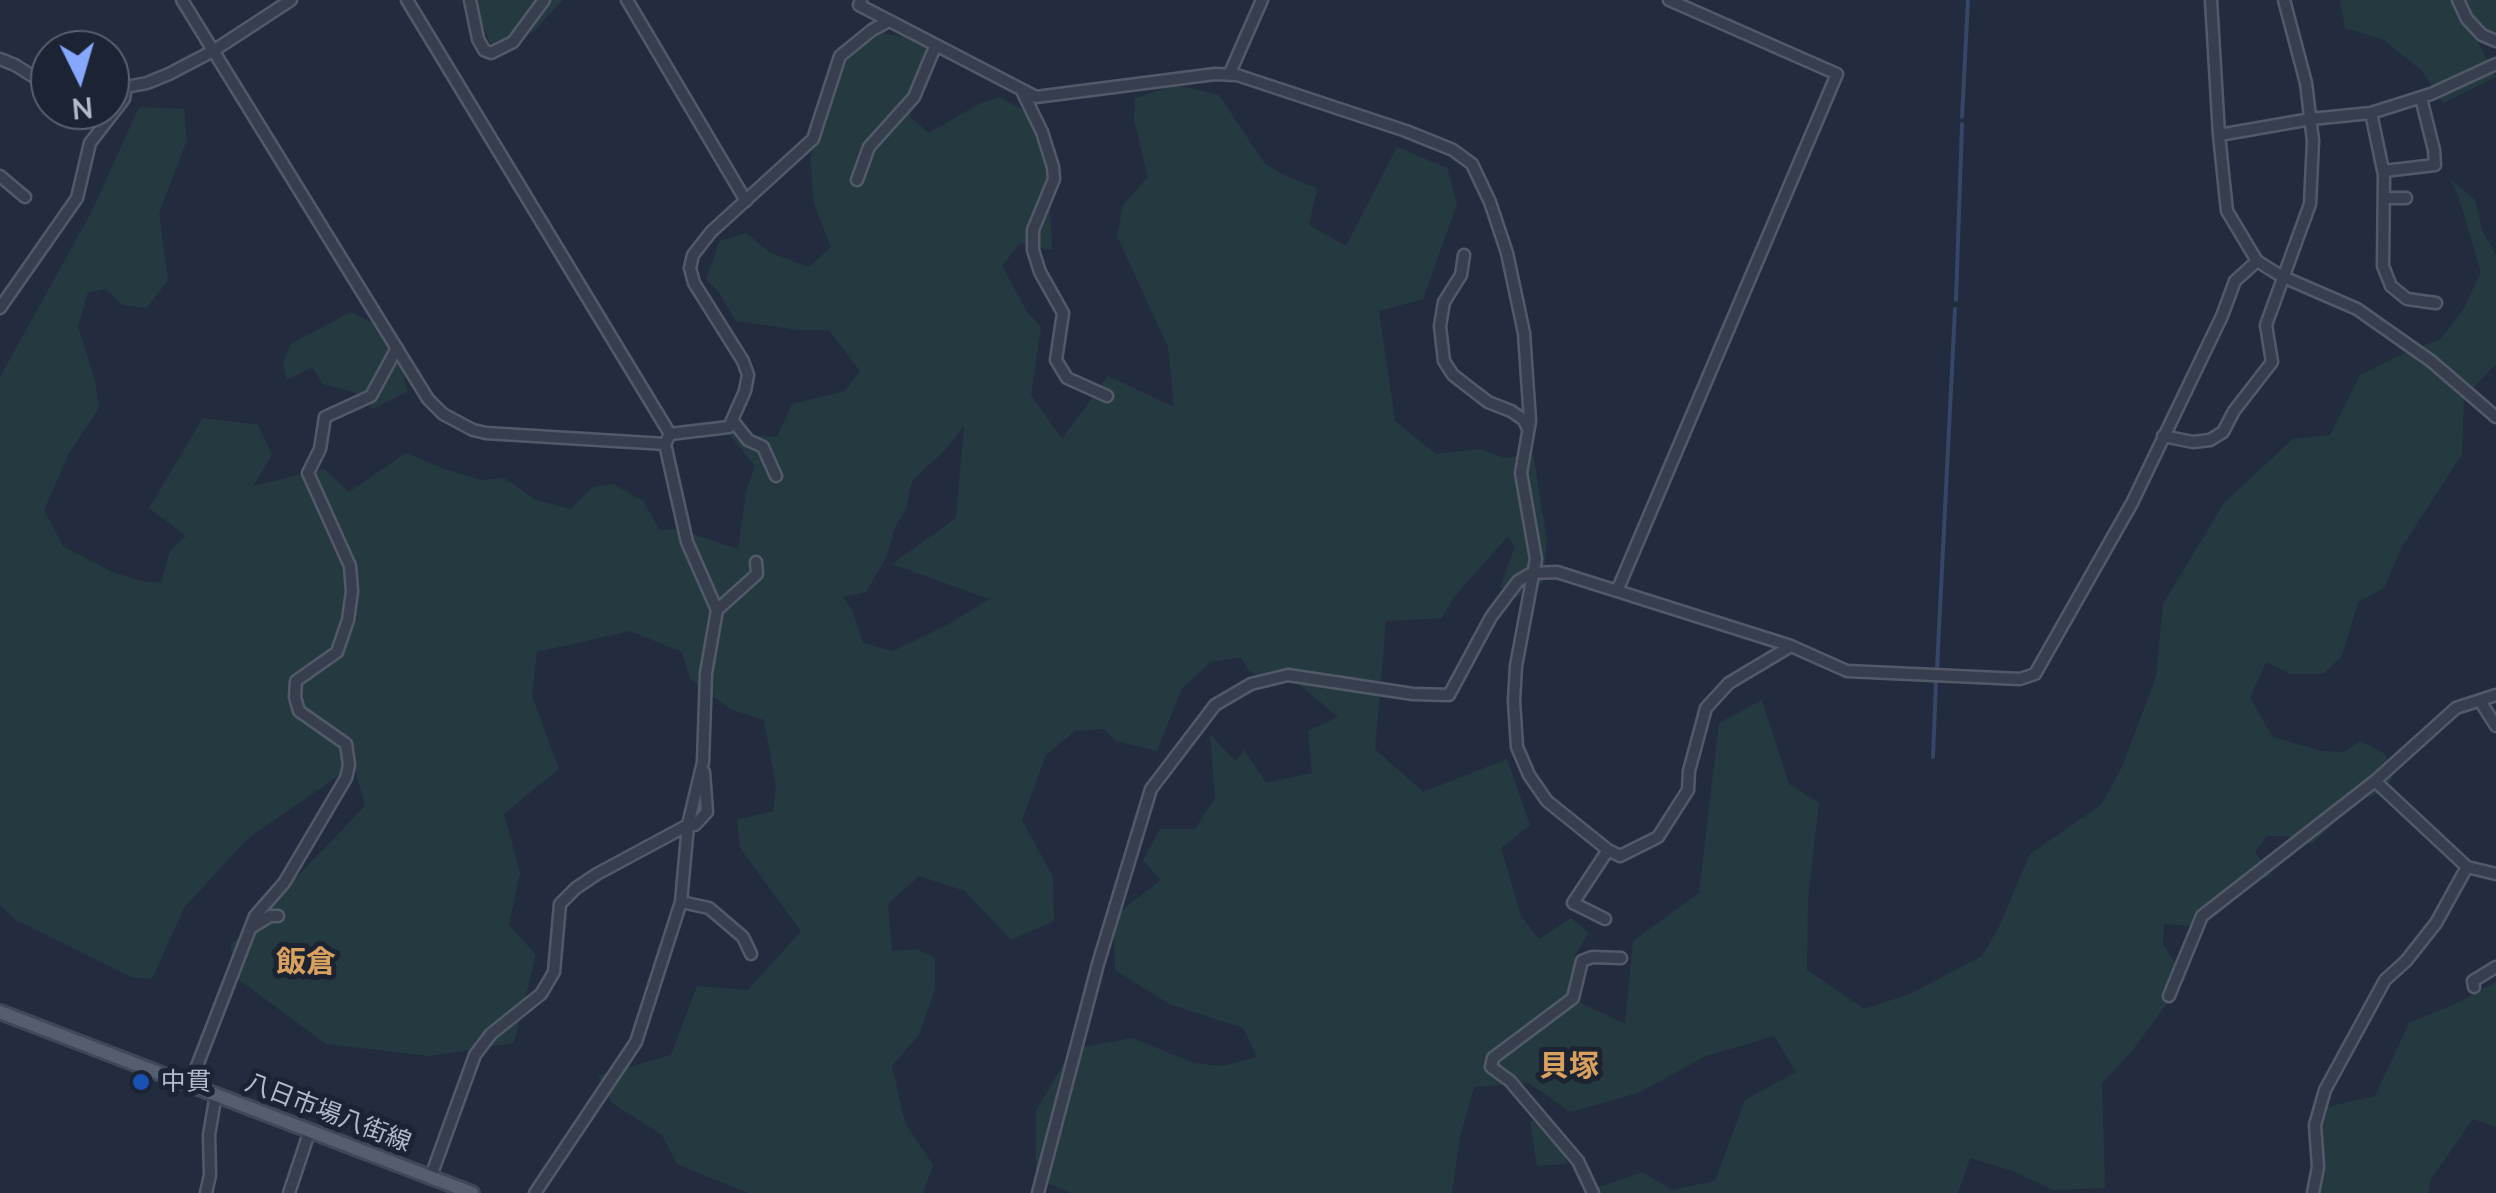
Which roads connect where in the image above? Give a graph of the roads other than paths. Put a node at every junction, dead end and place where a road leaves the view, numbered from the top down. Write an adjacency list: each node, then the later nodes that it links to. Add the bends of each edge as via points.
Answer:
1 (182, 0): 16 (street)
2 (291, 0): 16 (street)
3 (407, 0): 46 (street)
4 (470, 0): 5 (street, via 478,39 490,53 513,42)
5 (544, 0)
6 (627, 0): 34 (street)
7 (861, 0): 13 (street, via 859,6)
8 (1262, 0): 20 (street)
9 (1669, 0): 50 (street, via 1837,74)
10 (2211, 0): 27 (street)
11 (2284, 0): 25 (street)
12 (2458, 0): 14 (street, via 2467,19)
13 (889, 22): 15 (street); 34 (street, via 840,56 818,132)
14 (2496, 41)
15 (935, 48): 22 (street); 30 (street, via 914,97 868,147)
16 (213, 51): 21 (street); 40 (street)
17 (0, 58): 19 (street)
18 (2496, 64): 23 (street)
19 (30, 75)
20 (1229, 75): 22 (street, via 1036,97); 44 (street, via 1406,131 1472,164 1490,202 1520,308)
21 (130, 86)
22 (1023, 92): 41 (street, via 1054,179 1033,230 1033,250 1063,312 1056,360 1067,378)
23 (2421, 98): 24 (street); 28 (street, via 2435,165)
24 (2371, 114): 25 (street); 28 (street)
25 (2310, 119): 27 (street); 37 (street, via 2306,228)
26 (100, 130): 39 (street, via 90,143 77,198)
27 (2219, 134): 36 (street, via 2227,210)
28 (2384, 170): 32 (street)
29 (0, 176): 31 (street)
30 (857, 180)
31 (26, 197)
32 (2384, 198): 33 (street); 38 (street, via 2382,266 2391,286 2407,298)
33 (2406, 198)
34 (746, 201): 43 (street, via 697,248 690,268 748,374)
35 (1464, 255): 44 (street, via 1461,275 1444,302 1444,361 1453,375 1488,402 1512,410)
36 (2257, 261): 37 (street); 45 (street, via 2235,281)
37 (2281, 276): 42 (street, via 2373,319); 45 (street, via 2266,325 2272,362 2223,432 2193,442)
38 (2436, 303)
39 (0, 308)
40 (397, 348): 46 (street, via 442,414 472,430); 64 (street, via 372,396 325,417 308,473 350,566 352,591 337,652 296,681 295,697 299,710 346,744 346,778)
41 (1107, 396)
42 (2496, 417)
43 (733, 421): 46 (street); 47 (street, via 763,447)
44 (1528, 428): 49 (street, via 1521,472 1536,559)
45 (2163, 436): 52 (street, via 2034,674 2020,679 1847,671)
46 (668, 439): 51 (street, via 687,542)
47 (776, 476)
48 (756, 562): 51 (street, via 757,574)
49 (1532, 573): 50 (street, via 1557,572); 58 (street, via 1516,666 1518,747 1547,801); 80 (street, via 1491,617 1449,695 1267,678 1215,705 1183,744 1151,789)
50 (1617, 591): 52 (street)
51 (717, 610): 57 (street, via 706,673 703,762)
52 (1791, 646): 58 (street, via 1729,683 1706,708 1688,790 1658,837 1620,856)
53 (2496, 695): 54 (street)
54 (2480, 700): 55 (street); 56 (street, via 2456,708)
55 (2496, 726)
56 (2375, 781): 59 (street); 69 (street, via 2202,916)
57 (688, 825): 61 (street); 74 (street, via 598,874 560,904 554,972 541,994 475,1055)
58 (1608, 850): 63 (street, via 1573,903)
59 (2467, 866): 60 (street); 82 (street, via 2436,923 2385,980 2325,1090)
60 (2496, 874)
61 (681, 902): 65 (street, via 709,908 743,937); 79 (street, via 629,1055)
62 (278, 916): 64 (street)
63 (1606, 920)
64 (251, 927): 71 (street)
65 (751, 954)
66 (1621, 958): 81 (street, via 1582,961 1573,998 1493,1058 1491,1068 1578,1161)
67 (2496, 968): 68 (street, via 2473,981)
68 (2474, 987)
69 (2169, 996)
70 (0, 1012): 71 (main road, 八日市場八街線)
71 (190, 1084): 72 (main road, 八日市場八街線)
72 (216, 1094): 73 (main road, 八日市場八街線); 76 (street)
73 (310, 1130): 74 (main road, 八日市場八街線); 77 (street)
74 (431, 1176): 75 (main road, 八日市場八街線)
75 (457, 1190): 78 (main road, 八日市場八街線)
76 (206, 1193)
77 (289, 1193)
78 (472, 1193)
79 (535, 1193)
80 (1038, 1193)
81 (1593, 1193)
82 (2313, 1193)

